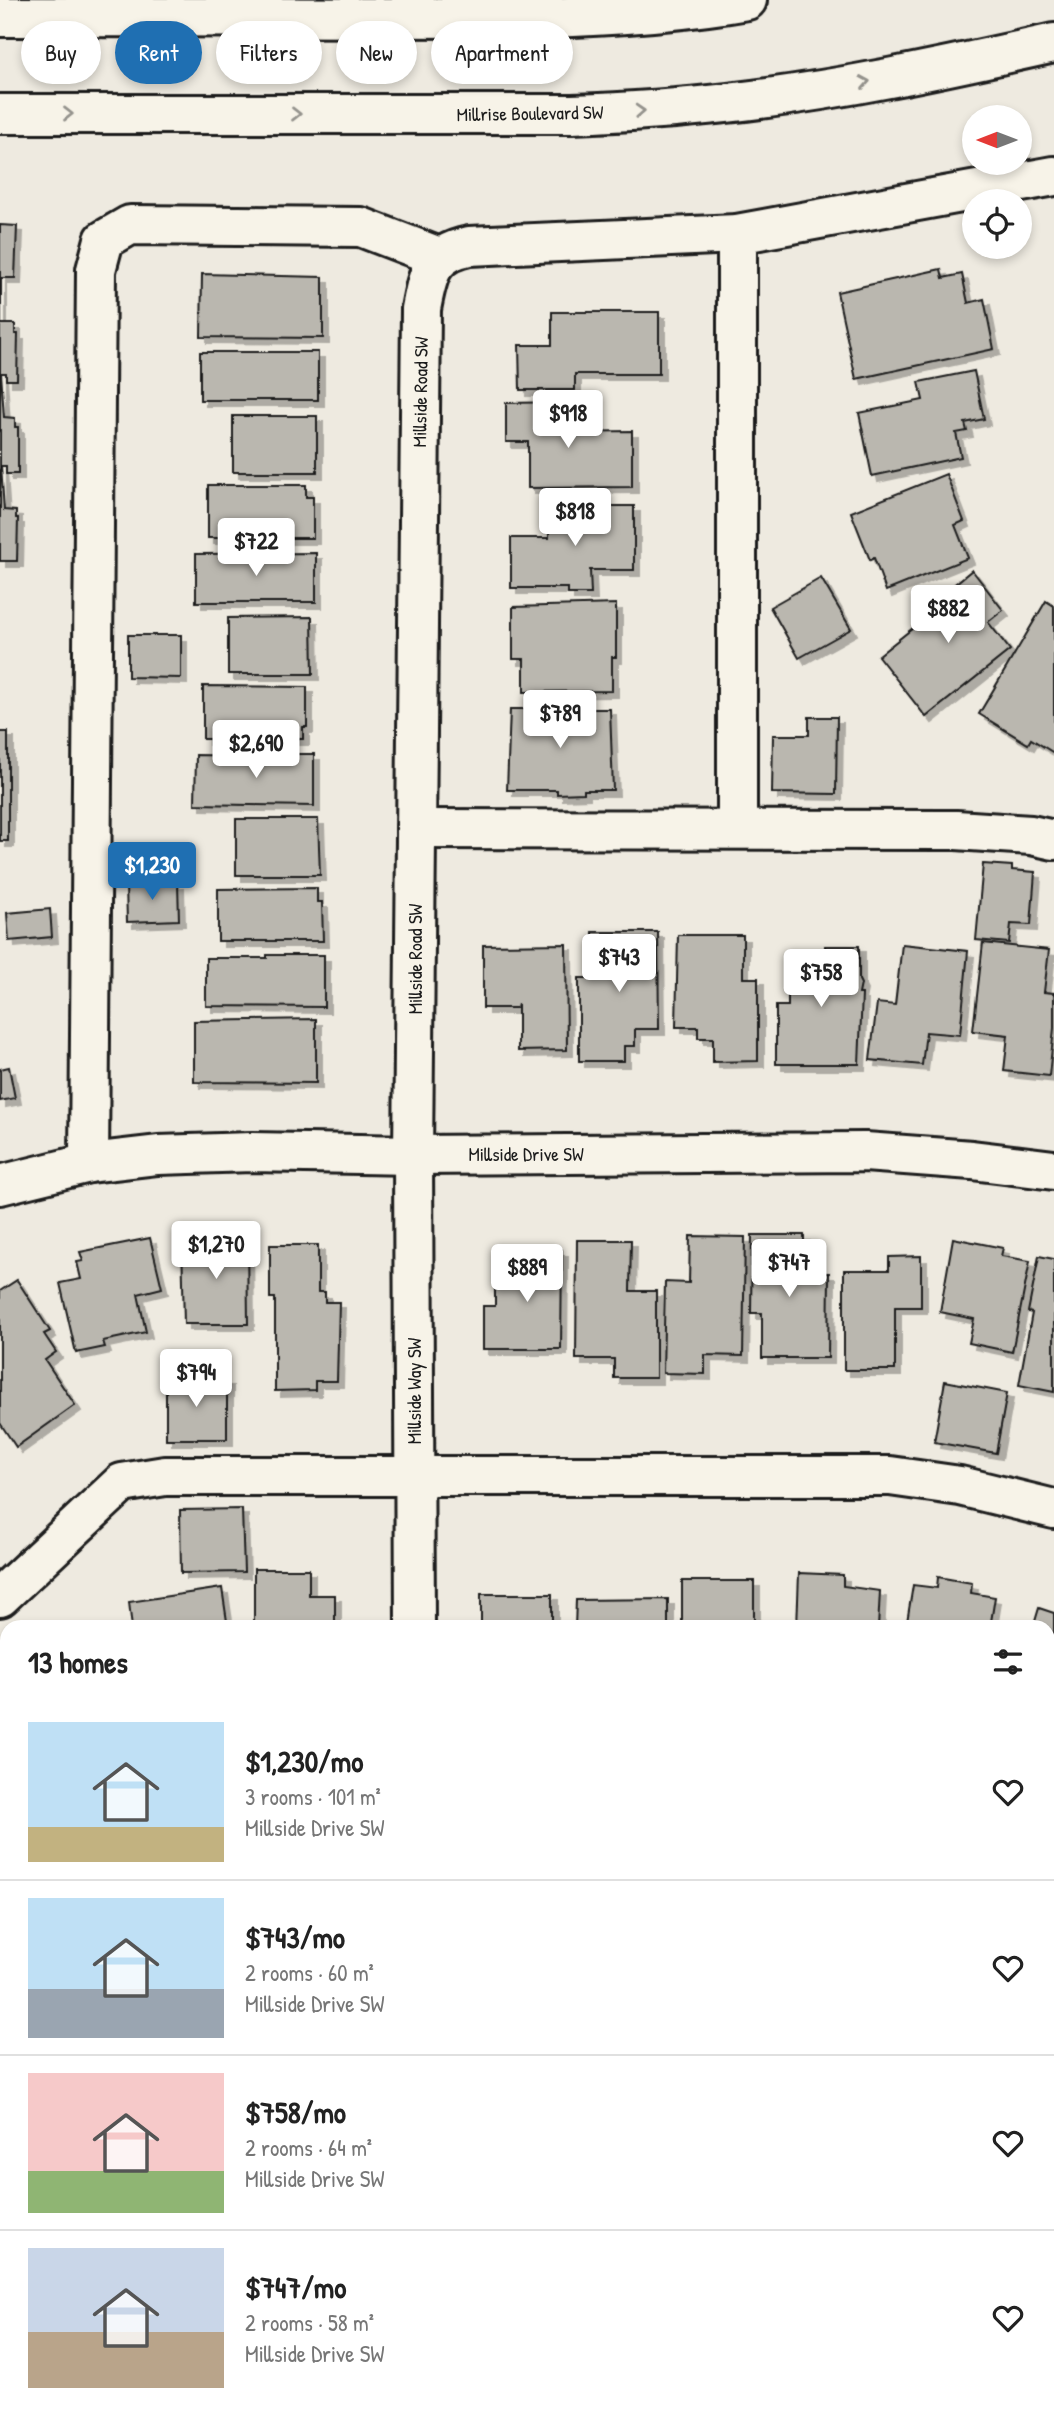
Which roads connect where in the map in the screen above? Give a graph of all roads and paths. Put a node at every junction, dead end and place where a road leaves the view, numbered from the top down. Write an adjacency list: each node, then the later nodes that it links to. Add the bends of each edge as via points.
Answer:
1 (747, 0): 2 (street, via 661,12)
2 (543, 9): 3 (street)
3 (0, 17)
4 (1054, 44): 5 (street, Millrise Boulevard SW, one-way to 4, via 572,114 652,110 810,92)
5 (0, 114)
6 (1052, 187): 7 (street)
7 (737, 234): 8 (street, via 469,246); 9 (street)
8 (439, 257): 10 (street, Millside Road SW, via 428,276 421,309); 13 (street, via 361,227 130,225 104,240 96,270)
9 (737, 828): 10 (street); 11 (street, via 957,830)
10 (416, 829): 12 (street, Millside Road SW)
11 (1054, 840)
12 (413, 1155): 13 (street, Millside Drive SW, via 252,1152); 14 (street, Millside Drive SW, via 865,1152); 16 (street, Millside Way SW)
13 (89, 1163): 15 (street, Millside Drive SW)
14 (1054, 1170)
15 (0, 1185)
16 (415, 1475): 17 (street, via 890,1476 960,1486); 18 (street, via 165,1476 122,1483); 19 (street, Millside Way SW)
17 (1054, 1509)
18 (0, 1597)
19 (415, 1620)

